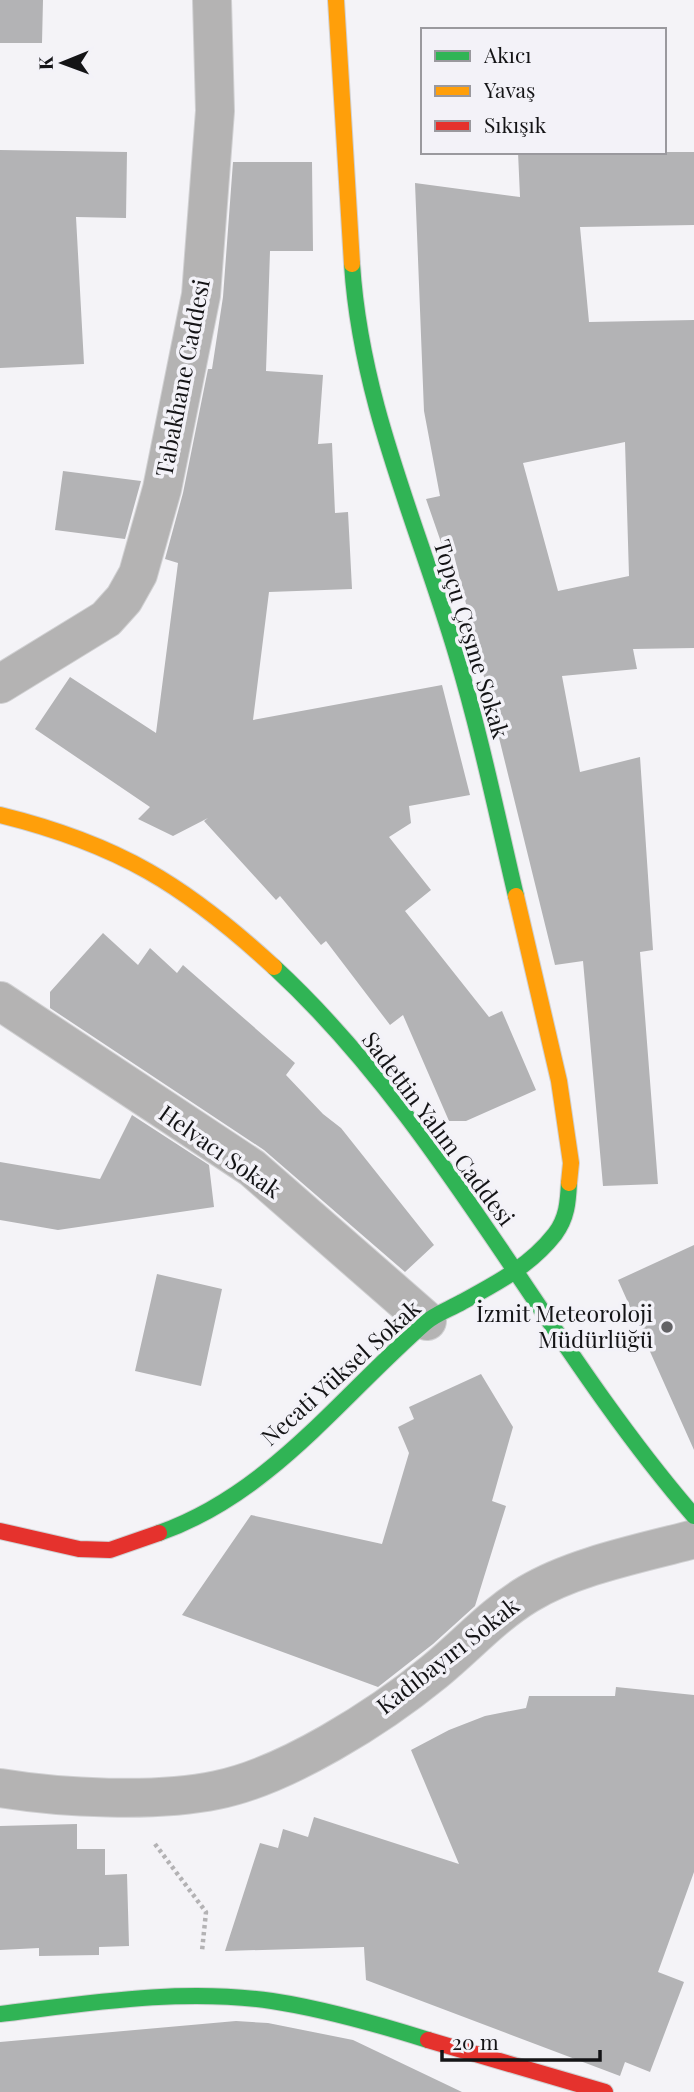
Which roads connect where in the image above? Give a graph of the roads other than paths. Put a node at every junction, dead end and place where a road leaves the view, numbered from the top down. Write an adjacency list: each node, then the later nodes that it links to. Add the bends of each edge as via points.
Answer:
1 (212, 0): 3 (street, Tabakhane Caddesi, via 215,111 201,295 162,489 138,574 106,619)
2 (336, 0): 6 (street, Topçu Çeşme Sokak, via 364,365 403,499 456,653 548,1034 567,1136 571,1190 567,1213 555,1233)
3 (0, 684)
4 (0, 815): 6 (street, Sadettin Yalım Caddesi, via 61,830 125,858 178,887 226,923 278,971 373,1073)
5 (0, 1001): 7 (street, Helvacı Sokak, via 252,1168)
6 (517, 1272): 7 (street, Necati Yüksel Sokak); 8 (street, Sadettin Yalım Caddesi, via 644,1458)
7 (427, 1321): 9 (street, Necati Yüksel Sokak, via 297,1448 247,1485 178,1526 110,1549 79,1549)
8 (694, 1516)
9 (0, 1531)
10 (694, 1539): 11 (street, Kadıbayırı Sokak, via 603,1564 529,1593 491,1620 434,1672 365,1721 266,1776 181,1795)
11 (0, 1788)
12 (0, 2014): 13 (street, via 123,1999 197,1996 271,2001 359,2018)
13 (605, 2092)

